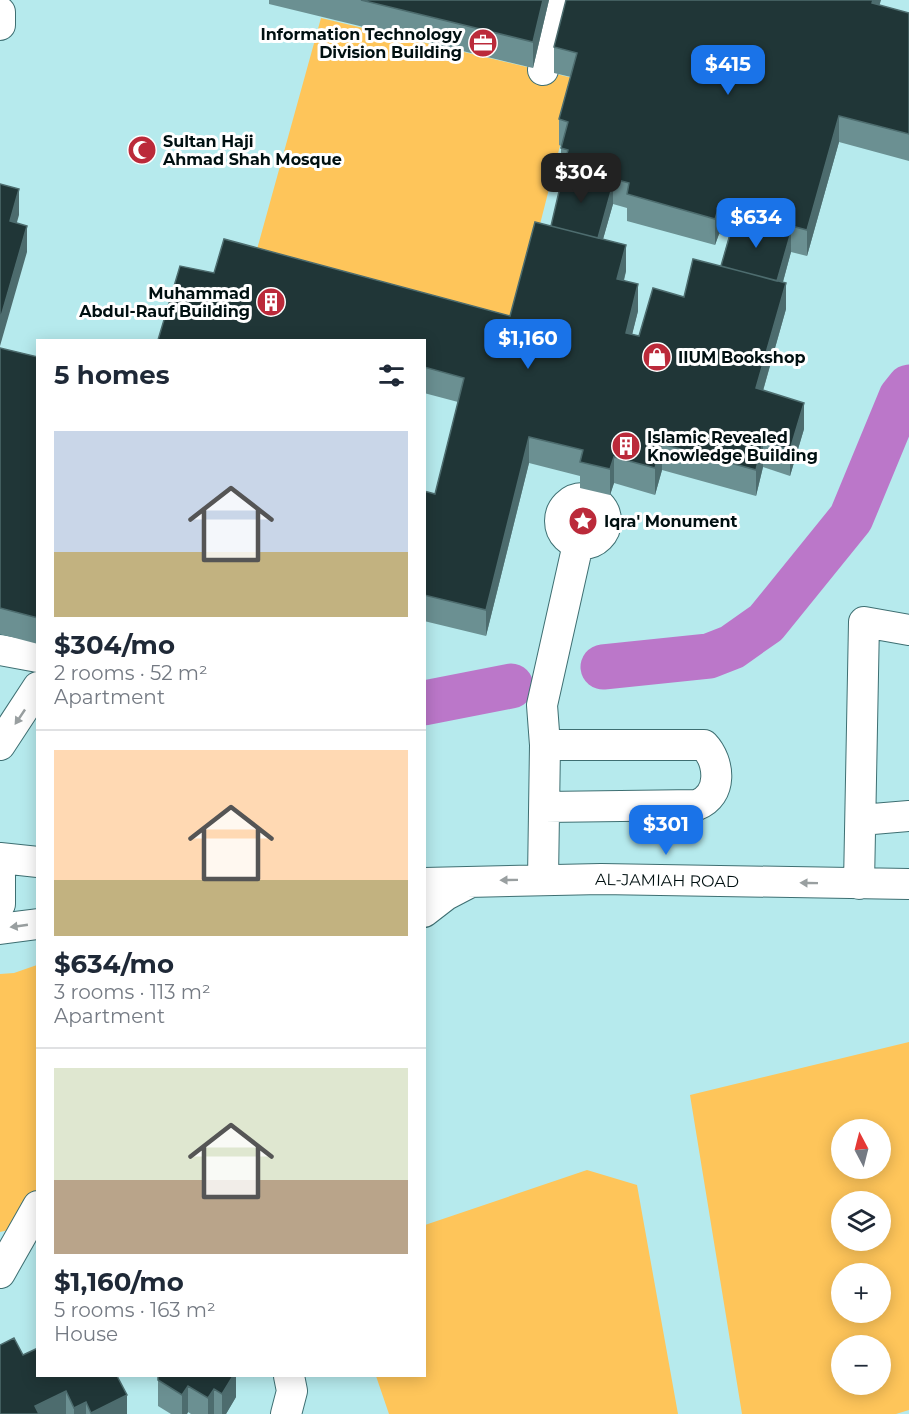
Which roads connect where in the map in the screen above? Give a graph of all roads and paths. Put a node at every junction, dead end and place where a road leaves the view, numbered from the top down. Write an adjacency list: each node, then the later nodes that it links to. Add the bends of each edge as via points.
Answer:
1 (562, 0): 4 (street)
2 (0, 12): 3 (street)
3 (0, 25)
4 (543, 70)
5 (578, 544): 11 (street, via 542,705)
6 (909, 630): 14 (street, via 864,622)
7 (0, 650): 8 (street)
8 (36, 657)
9 (36, 690): 10 (street, one-way to 10)
10 (0, 745)
11 (545, 745): 12 (street); 12 (street, via 704,745 713,755 715,767 714,792 697,805)
12 (545, 807): 18 (street)
13 (909, 816): 14 (street)
14 (861, 820): 21 (street)
15 (0, 858): 16 (street)
16 (36, 862)
17 (0, 876): 23 (street)
18 (543, 879): 19 (street, AL-JAMIAH ROAD, one-way to 19); 21 (street, AL-JAMIAH ROAD, one-way to 18)
19 (475, 881): 20 (street, AL-JAMIAH ROAD); 24 (street)
20 (426, 883)
21 (859, 884): 22 (street, AL-JAMIAH ROAD)
22 (909, 884)
23 (0, 904)
24 (426, 910)
25 (36, 924): 26 (street, one-way to 26)
26 (0, 929)
27 (36, 1210): 28 (street)
28 (18, 1248): 29 (street)
29 (0, 1273)
30 (289, 1377): 31 (street, via 292,1391)
31 (286, 1414)

